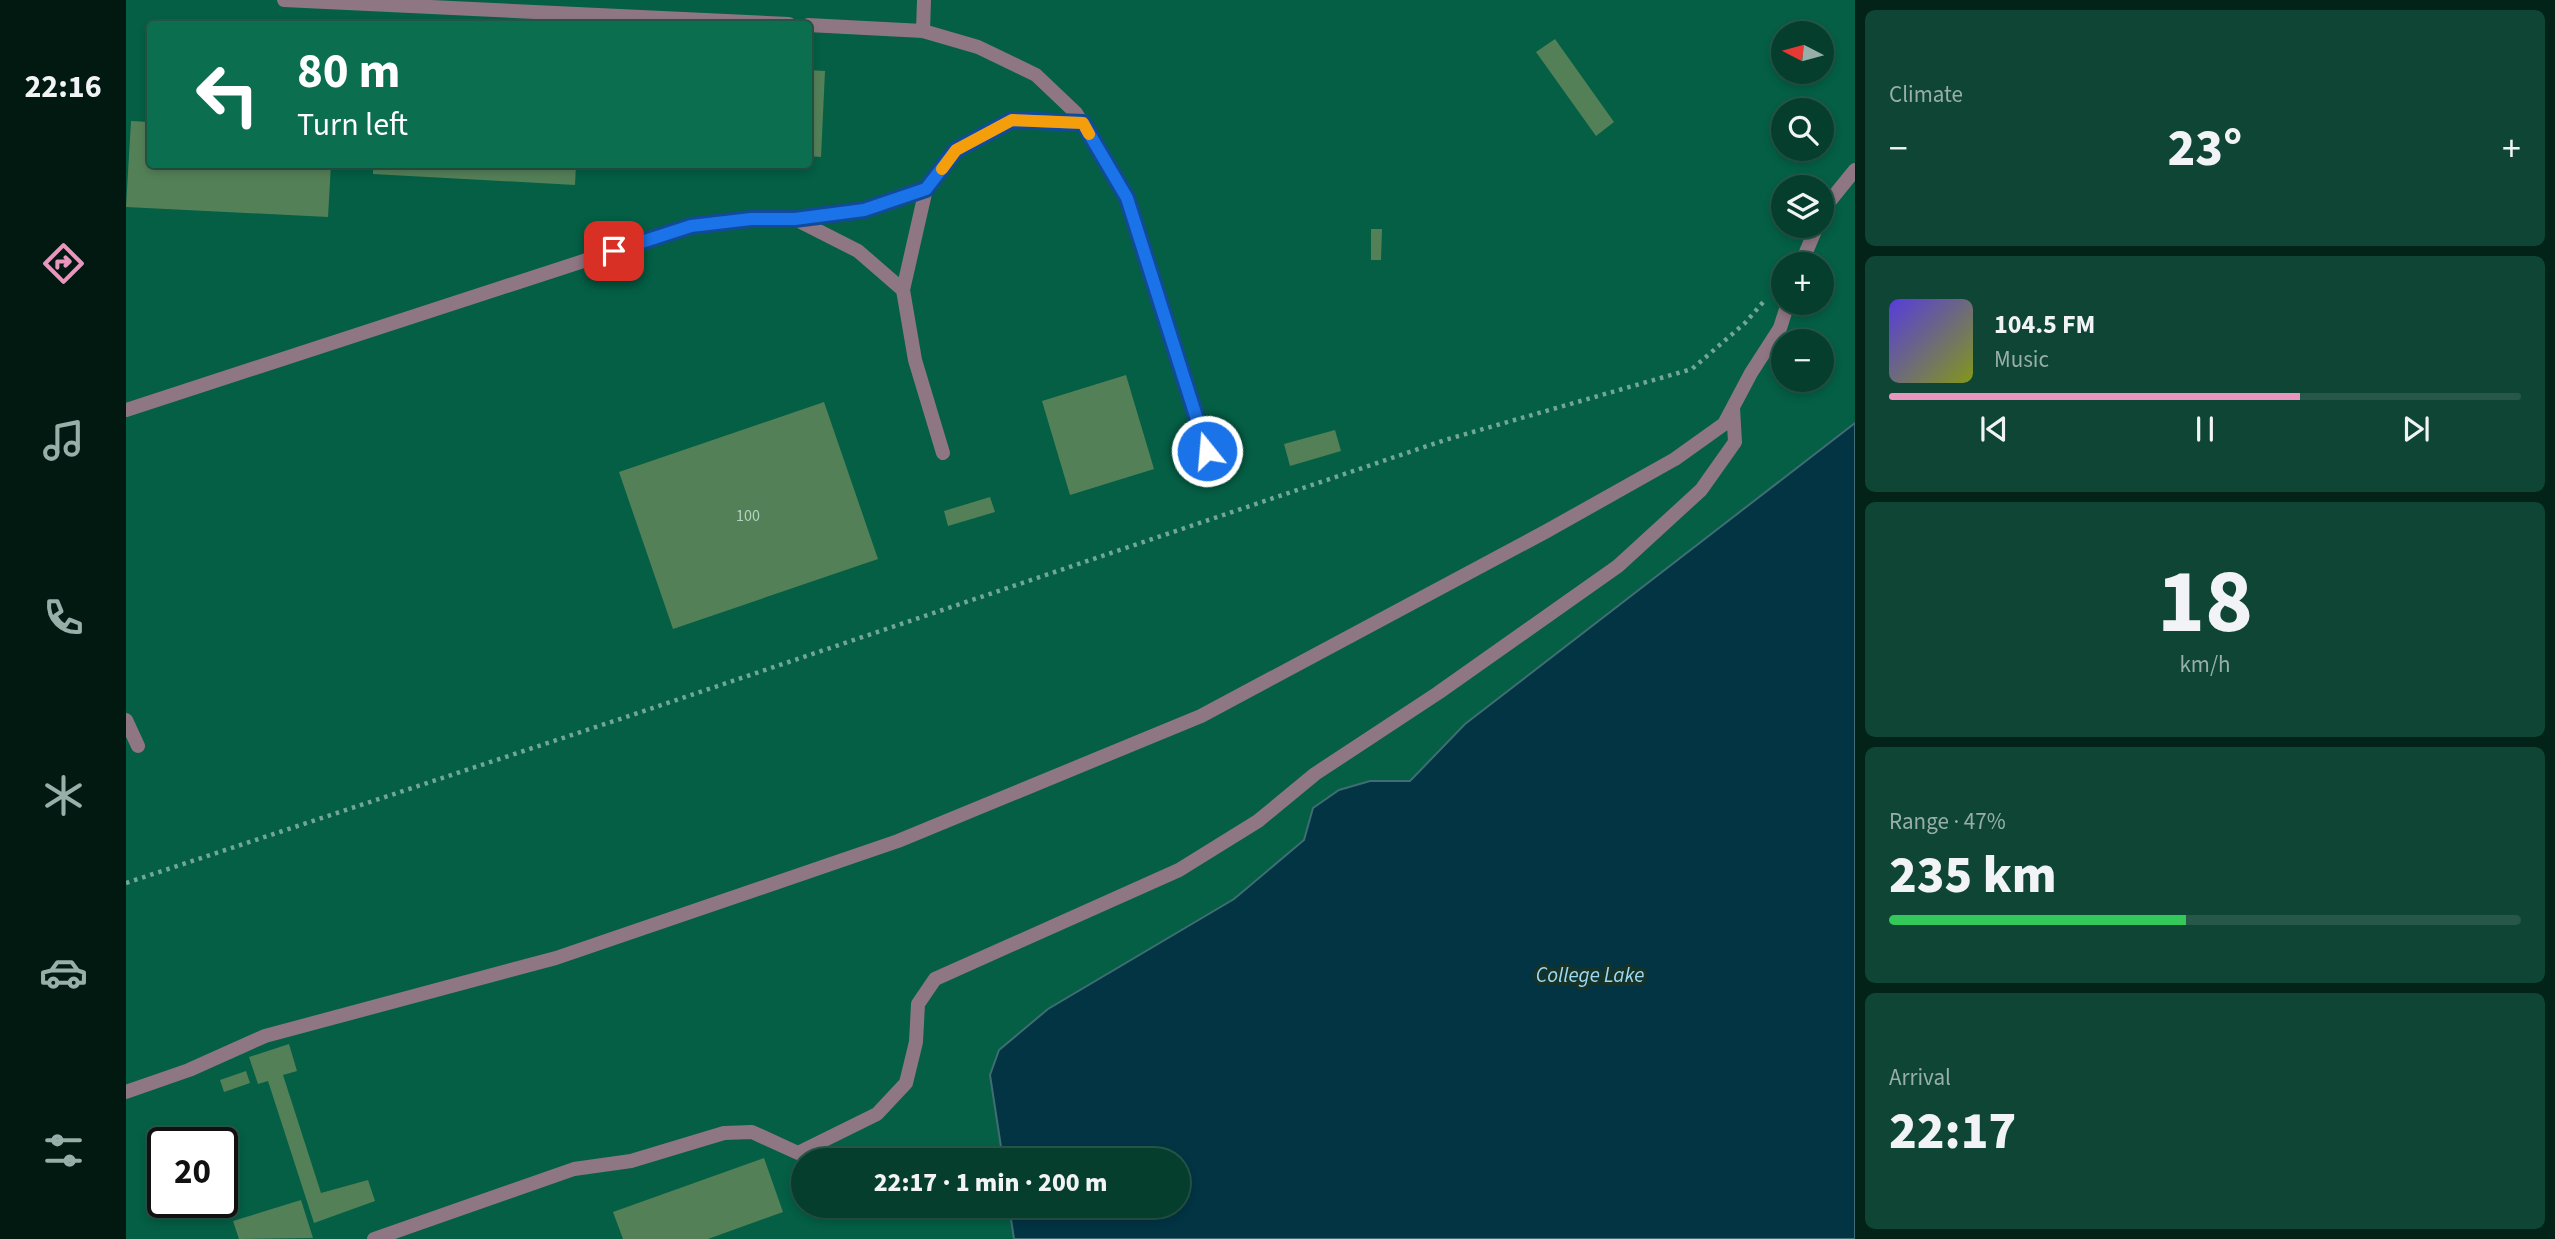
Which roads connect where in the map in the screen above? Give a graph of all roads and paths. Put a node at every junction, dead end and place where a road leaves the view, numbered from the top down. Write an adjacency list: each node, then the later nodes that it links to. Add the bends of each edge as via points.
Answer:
1 (284, 0): 3 (lane)
2 (924, 0): 6 (lane)
3 (504, 5): 4 (lane)
4 (744, 21)
5 (812, 25): 6 (lane)
6 (923, 31): 7 (lane, via 978,47 1036,75)
7 (1083, 123): 9 (lane, via 1012,120 956,150); 17 (lane, via 1127,198)
8 (1855, 170): 10 (lane)
9 (926, 189): 11 (lane, via 864,210); 12 (lane)
10 (1834, 196)
11 (795, 219): 12 (lane, via 858,251); 16 (lane, via 691,226)
12 (903, 290): 18 (lane, via 915,360)
13 (1768, 296): 21 (path, via 1745,323 1692,369 1445,440)
14 (1784, 315): 15 (lane)
15 (1733, 408): 22 (lane, via 1724,424 1675,459 1201,716 898,841 556,958 265,1036); 23 (lane, via 1735,442 1701,490 1618,566 1315,774 1258,821 1180,870 935,979 918,1004 916,1042 906,1083 877,1114 798,1153 752,1132 724,1133 631,1161 574,1169)
16 (126, 410)
17 (1207, 451)
18 (943, 453)
19 (126, 720): 20 (lane)
20 (138, 746)
21 (126, 883)
22 (126, 1092)
23 (374, 1239)

